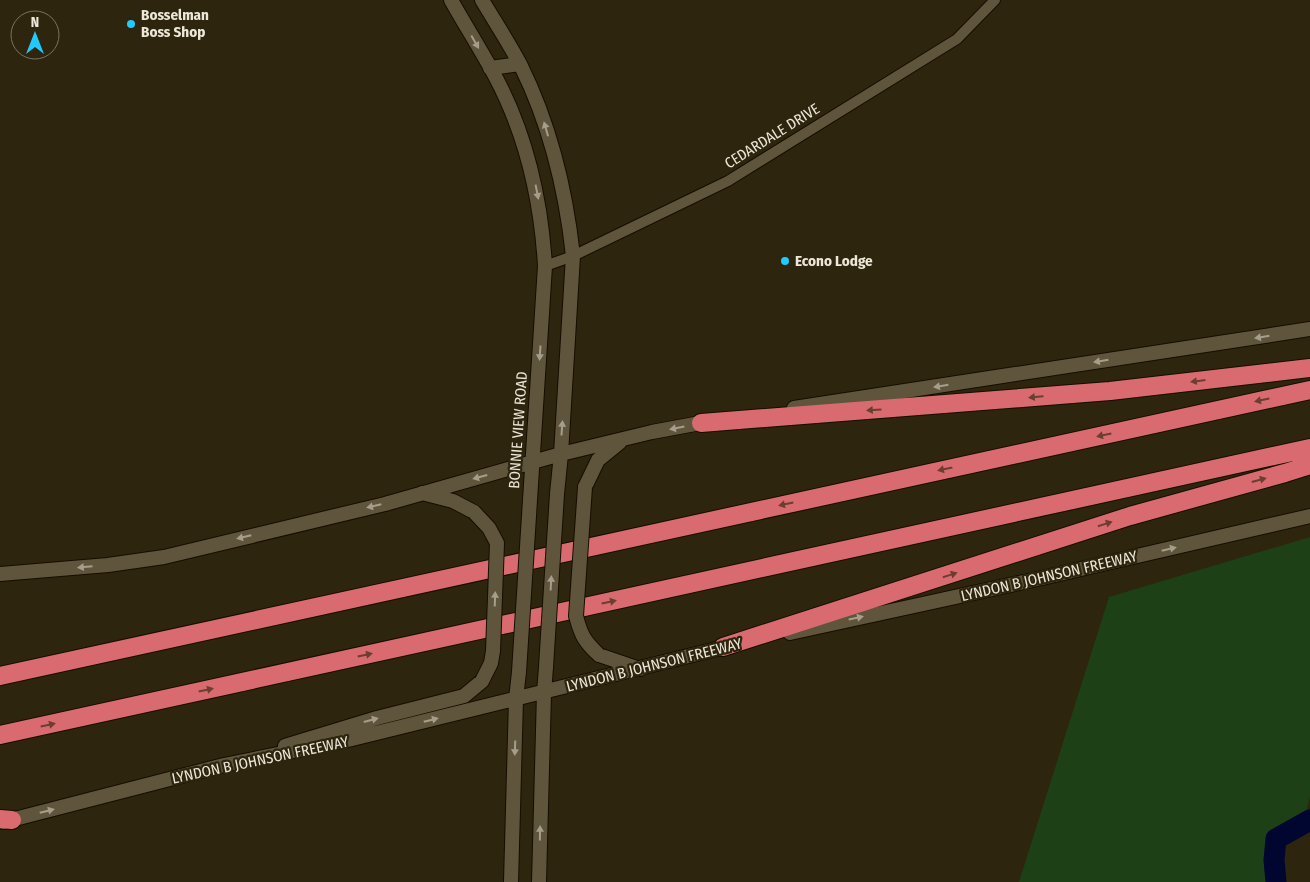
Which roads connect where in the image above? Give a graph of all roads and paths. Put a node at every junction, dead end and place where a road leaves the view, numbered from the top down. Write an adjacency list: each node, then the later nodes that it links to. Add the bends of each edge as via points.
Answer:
1 (451, 0): 5 (main road, BONNIE VIEW ROAD, one-way to 5)
2 (482, 0): 4 (main road)
3 (995, 0): 6 (street, CEDARDALE DRIVE, via 958,39 736,176)
4 (520, 64): 5 (main road); 6 (main road, one-way to 4, via 556,163 544,121)
5 (490, 68): 7 (main road, BONNIE VIEW ROAD, one-way to 7, via 507,101 529,162 540,208)
6 (573, 256): 7 (street, CEDARDALE DRIVE); 14 (main road, one-way to 6)
7 (545, 266): 15 (main road, BONNIE VIEW ROAD, one-way to 15)
8 (1310, 329): 11 (main road, one-way to 11)
9 (1310, 368): 11 (highway, one-way to 11, via 1100,392)
10 (1310, 390): 22 (highway, one-way to 22)
11 (701, 423): 12 (main road, one-way to 12)
12 (623, 440): 14 (main road); 21 (main road, bridge, via 598,460 585,488 576,616 581,634 600,655)
13 (1310, 448): 25 (highway, one-way to 13)
14 (561, 454): 15 (main road); 23 (main road, one-way to 14, bridge)
15 (533, 462): 17 (main road, one-way to 17); 24 (main road, BONNIE VIEW ROAD, bridge)
16 (1310, 465): 20 (highway, one-way to 16, via 1130,516)
17 (421, 493): 19 (main road, one-way to 19, via 164,557); 26 (main road, one-way to 17, bridge, via 313,736 464,696 482,681 493,651 496,543 489,528 474,512 453,501)
18 (1310, 516): 20 (main road, LYNDON B JOHNSON FREEWAY, one-way to 18)
19 (0, 574)
20 (723, 647): 21 (main road, LYNDON B JOHNSON FREEWAY)
21 (640, 669): 23 (main road, LYNDON B JOHNSON FREEWAY)
22 (0, 676)
23 (544, 693): 24 (main road, LYNDON B JOHNSON FREEWAY); 29 (main road, one-way to 23)
24 (516, 699): 26 (main road, LYNDON B JOHNSON FREEWAY, one-way to 24, via 348,740); 28 (main road, BONNIE VIEW ROAD, one-way to 28)
25 (0, 735)
26 (224, 765): 27 (main road, LYNDON B JOHNSON FREEWAY, one-way to 26)
27 (4, 821)
28 (511, 882)
29 (539, 882)

